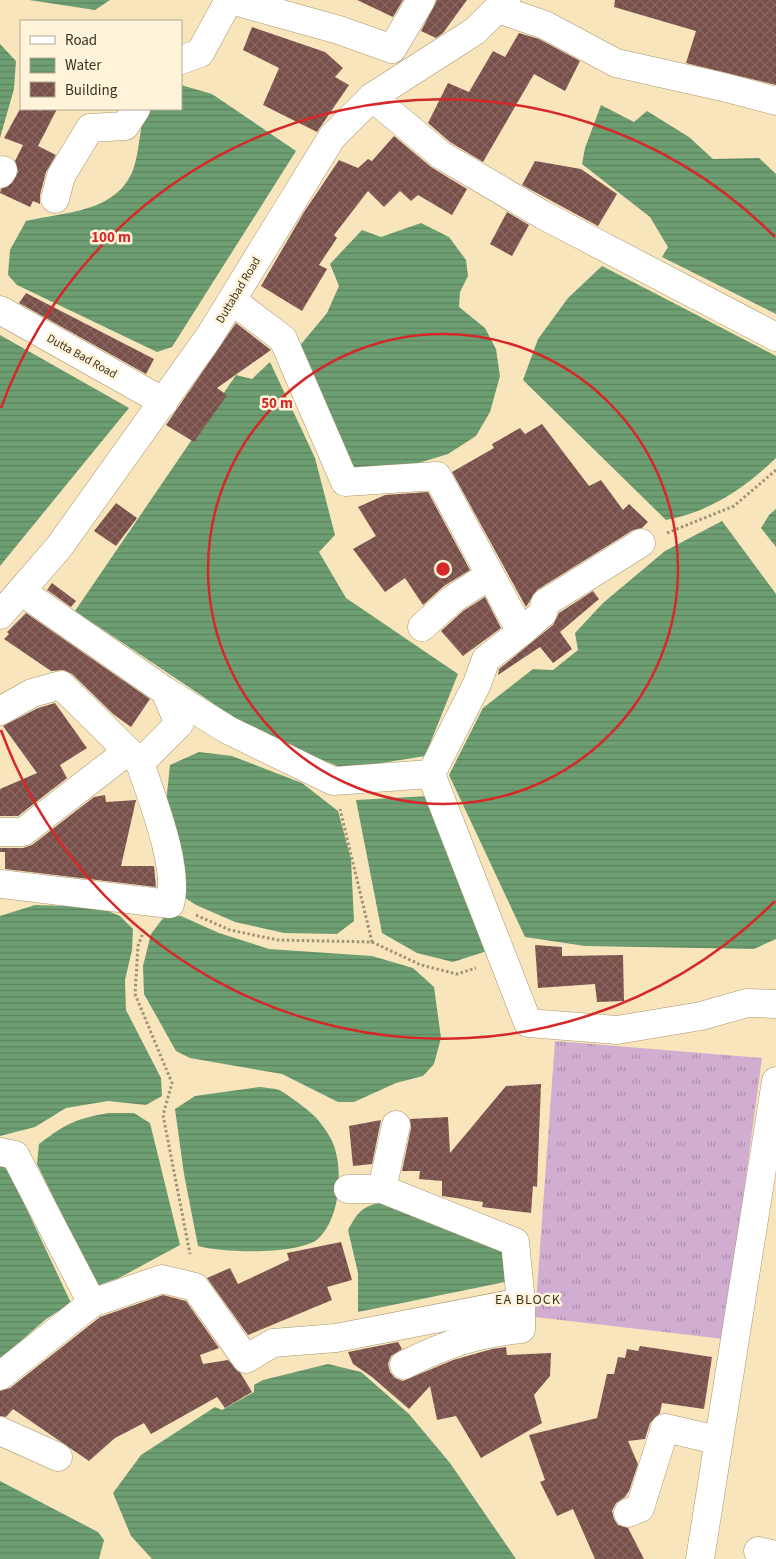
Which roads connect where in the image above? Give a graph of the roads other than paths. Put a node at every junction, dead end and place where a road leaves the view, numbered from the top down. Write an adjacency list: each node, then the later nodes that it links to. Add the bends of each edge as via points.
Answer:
1 (230, 0): 4 (main road, via 339,30); 5 (main road, via 200,53)
2 (421, 0): 4 (main road)
3 (502, 5): 6 (main road, Duttabad Road, via 475,31); 7 (main road, via 616,63)
4 (392, 49): 6 (main road)
5 (182, 60)
6 (382, 89): 10 (main road, Duttabad Road, via 332,137); 12 (main road, via 441,155 543,215)
7 (776, 101)
8 (135, 110): 9 (main road, via 126,126 90,128 61,176)
9 (55, 198)
10 (232, 301): 13 (main road, Duttabad Road); 15 (main road, via 283,339 344,482 437,476)
11 (0, 310): 13 (main road, Dutta Bad Road)
12 (776, 336)
13 (164, 402): 16 (main road, Duttabad Road, via 59,547)
14 (641, 543): 19 (main road, via 545,603 543,612)
15 (490, 575): 18 (main road, via 452,599); 19 (main road)
16 (21, 591): 17 (main road, Duttabad Road); 20 (main road)
17 (0, 615)
18 (422, 627)
19 (521, 632): 23 (main road, via 486,659 477,684)
20 (165, 691): 22 (main road, via 179,724); 23 (main road, via 228,730 333,781)
21 (0, 711): 22 (main road, via 32,693 61,685)
22 (134, 757): 24 (main road, via 23,832); 25 (main road, via 167,843 170,904)
23 (430, 774): 26 (main road, via 528,1023 617,1030 701,1016 747,1002)
24 (0, 832)
25 (0, 884)
26 (776, 1004)
27 (776, 1081): 37 (main road)
28 (396, 1124): 30 (main road)
29 (0, 1152): 33 (main road, via 15,1154)
30 (382, 1189): 31 (main road); 32 (main road, via 515,1242)
31 (348, 1190)
32 (521, 1302): 33 (main road, via 336,1338 272,1343 246,1359 195,1287 162,1279); 34 (main road, via 521,1329 485,1333 442,1346)
33 (92, 1303): 35 (main road)
34 (404, 1365)
35 (0, 1376)
36 (0, 1431): 38 (main road)
37 (717, 1440): 39 (main road, via 664,1428 640,1508); 40 (main road)
38 (58, 1457)
39 (628, 1513)
40 (700, 1559)

